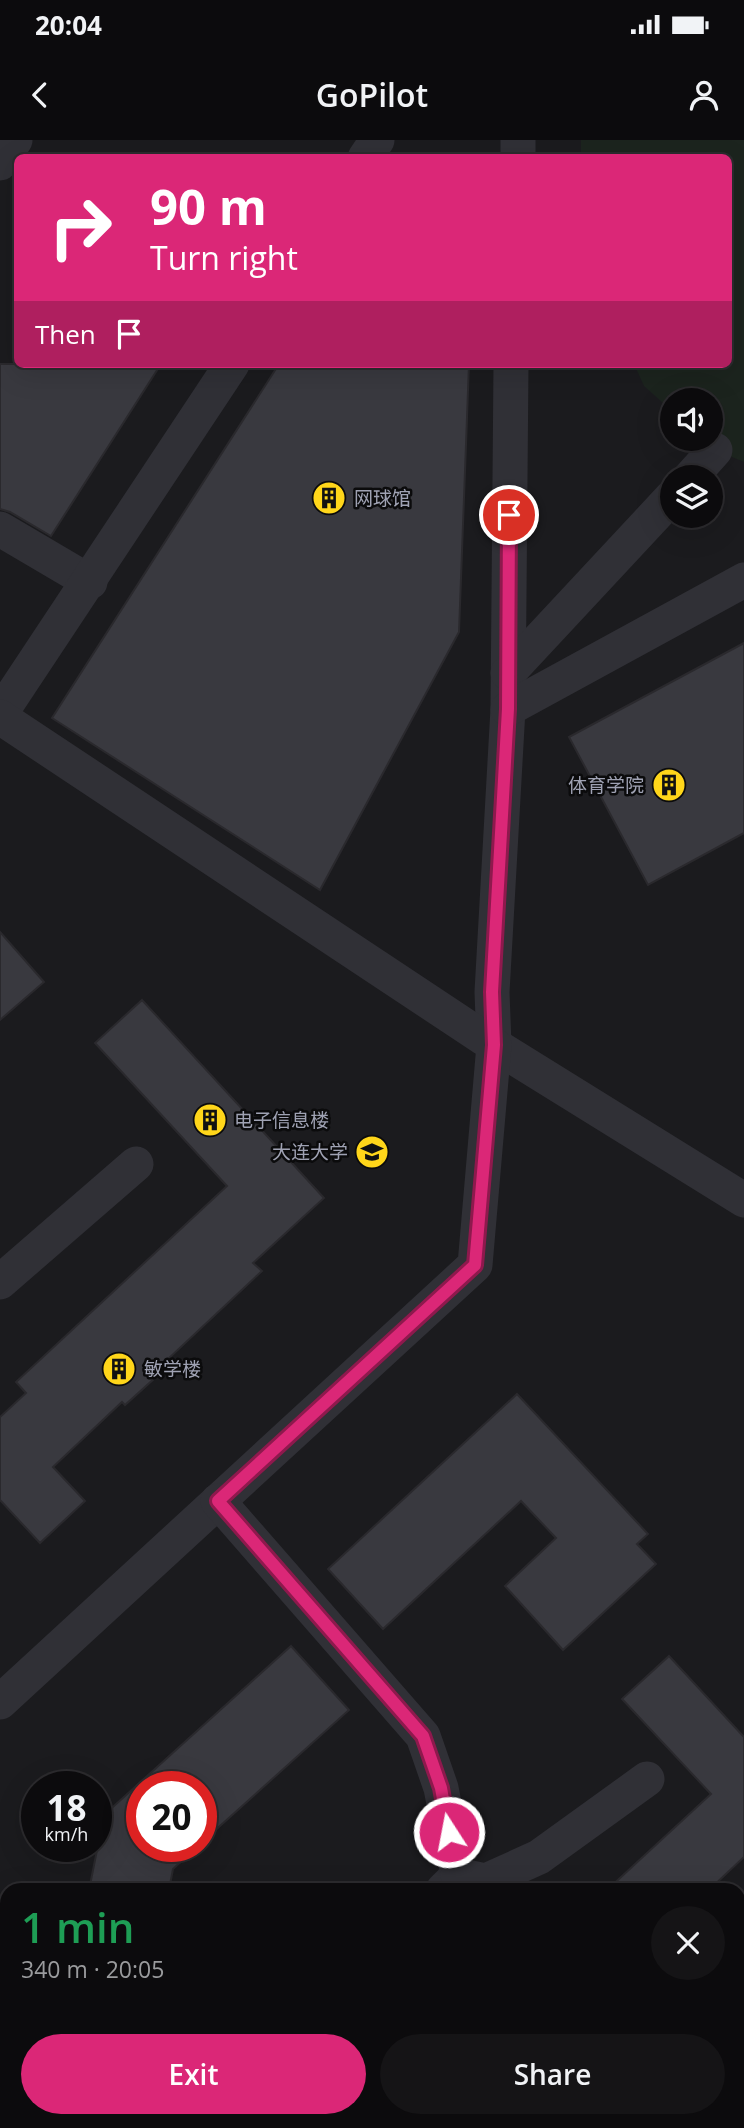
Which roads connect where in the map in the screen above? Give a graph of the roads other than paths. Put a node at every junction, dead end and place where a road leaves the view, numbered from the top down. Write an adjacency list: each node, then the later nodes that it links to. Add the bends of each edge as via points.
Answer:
1 (15, 140): 2 (street)
2 (0, 163)
3 (229, 368): 10 (street)
4 (511, 368): 11 (street)
5 (714, 451): 6 (street)
6 (702, 465)
7 (660, 510): 11 (street)
8 (0, 529): 10 (street)
9 (744, 580): 12 (street)
10 (89, 582): 13 (street)
11 (508, 673): 12 (street)
12 (508, 709): 14 (street, via 492,992)
13 (0, 716): 14 (street)
14 (494, 1045): 16 (street); 18 (street, via 475,1265)
15 (136, 1164): 17 (street)
16 (744, 1200)
17 (0, 1282)
18 (218, 1501): 19 (street); 21 (street, via 423,1736 441,1788)
19 (0, 1702)
20 (647, 1779): 21 (street, via 539,1857 486,1881)
21 (451, 1883)

